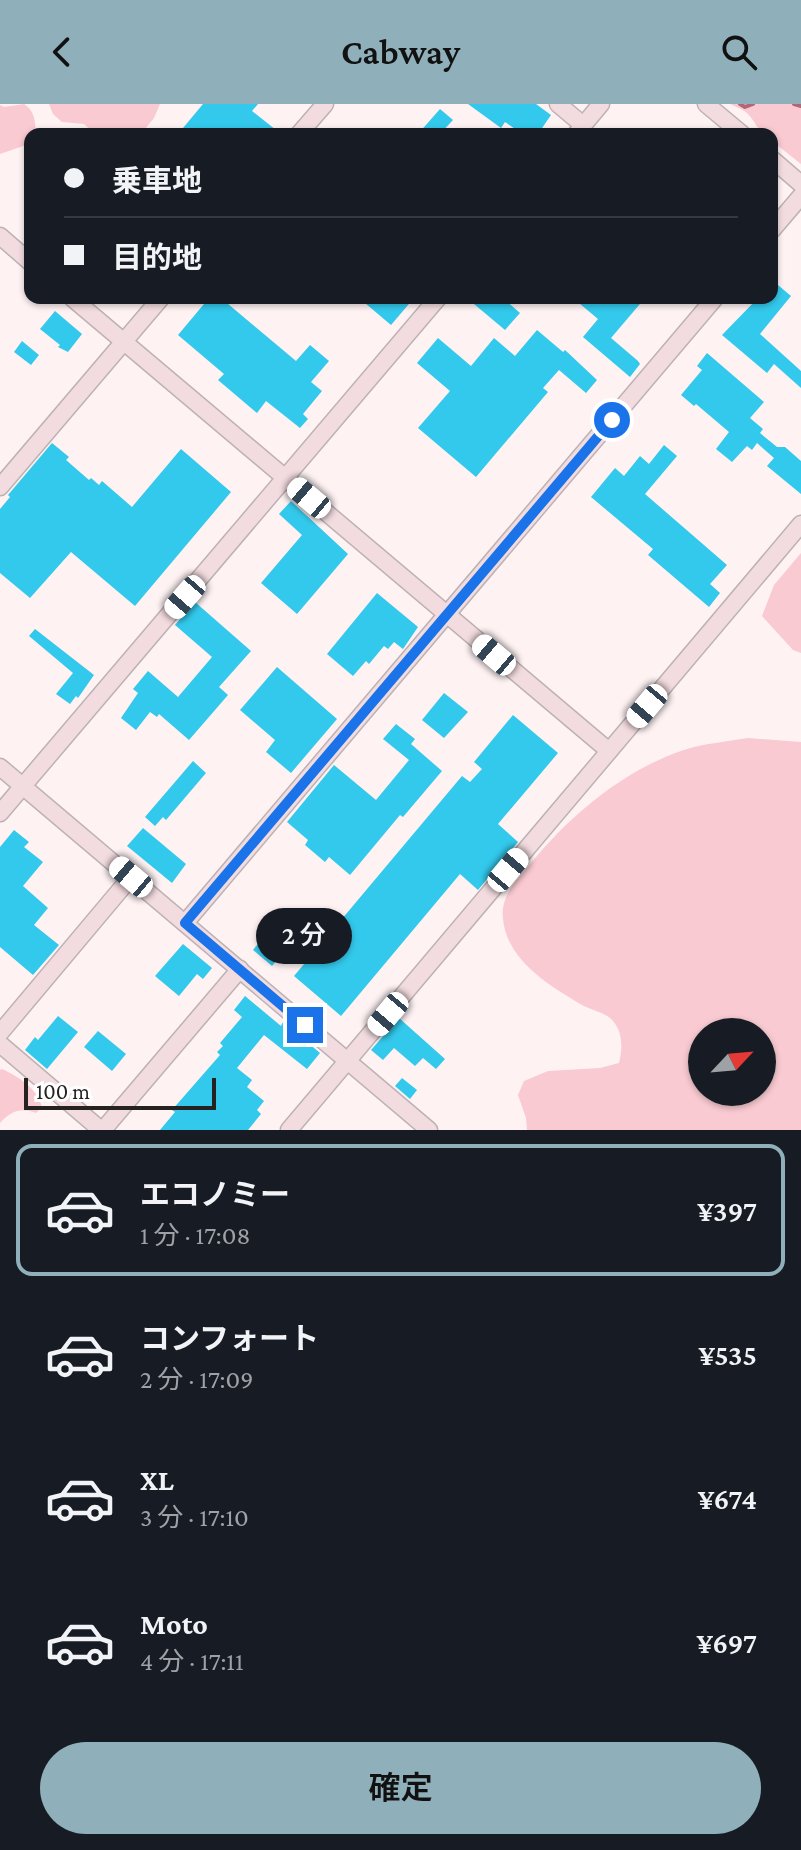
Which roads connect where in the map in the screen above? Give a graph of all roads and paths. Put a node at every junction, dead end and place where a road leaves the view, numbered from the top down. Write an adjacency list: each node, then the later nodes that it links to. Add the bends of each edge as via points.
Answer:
1 (325, 104): 5 (street)
2 (558, 104): 6 (street)
3 (601, 104): 7 (street)
4 (706, 104): 8 (street)
5 (304, 128)
6 (577, 128)
7 (581, 128)
8 (735, 128)
9 (778, 164): 10 (street)
10 (801, 184)
11 (801, 196): 12 (street)
12 (778, 223)
13 (0, 236): 14 (street)
14 (24, 257)
15 (79, 304): 19 (street)
16 (156, 304): 19 (street)
17 (433, 304): 20 (street)
18 (710, 304): 23 (street)
19 (124, 342): 20 (street); 21 (street)
20 (286, 478): 23 (street); 26 (street)
21 (0, 487)
22 (801, 524): 24 (street)
23 (448, 616): 24 (street); 29 (street)
24 (609, 751): 33 (street)
25 (0, 767): 26 (street)
26 (23, 787): 27 (street); 28 (street)
27 (0, 813)
28 (131, 877): 29 (street); 31 (street)
29 (185, 923): 30 (street)
30 (240, 969): 33 (street); 34 (street)
31 (0, 1033)
32 (0, 1044): 34 (street)
33 (348, 1061): 35 (street); 36 (street)
34 (102, 1130)
35 (289, 1130)
36 (429, 1130)

